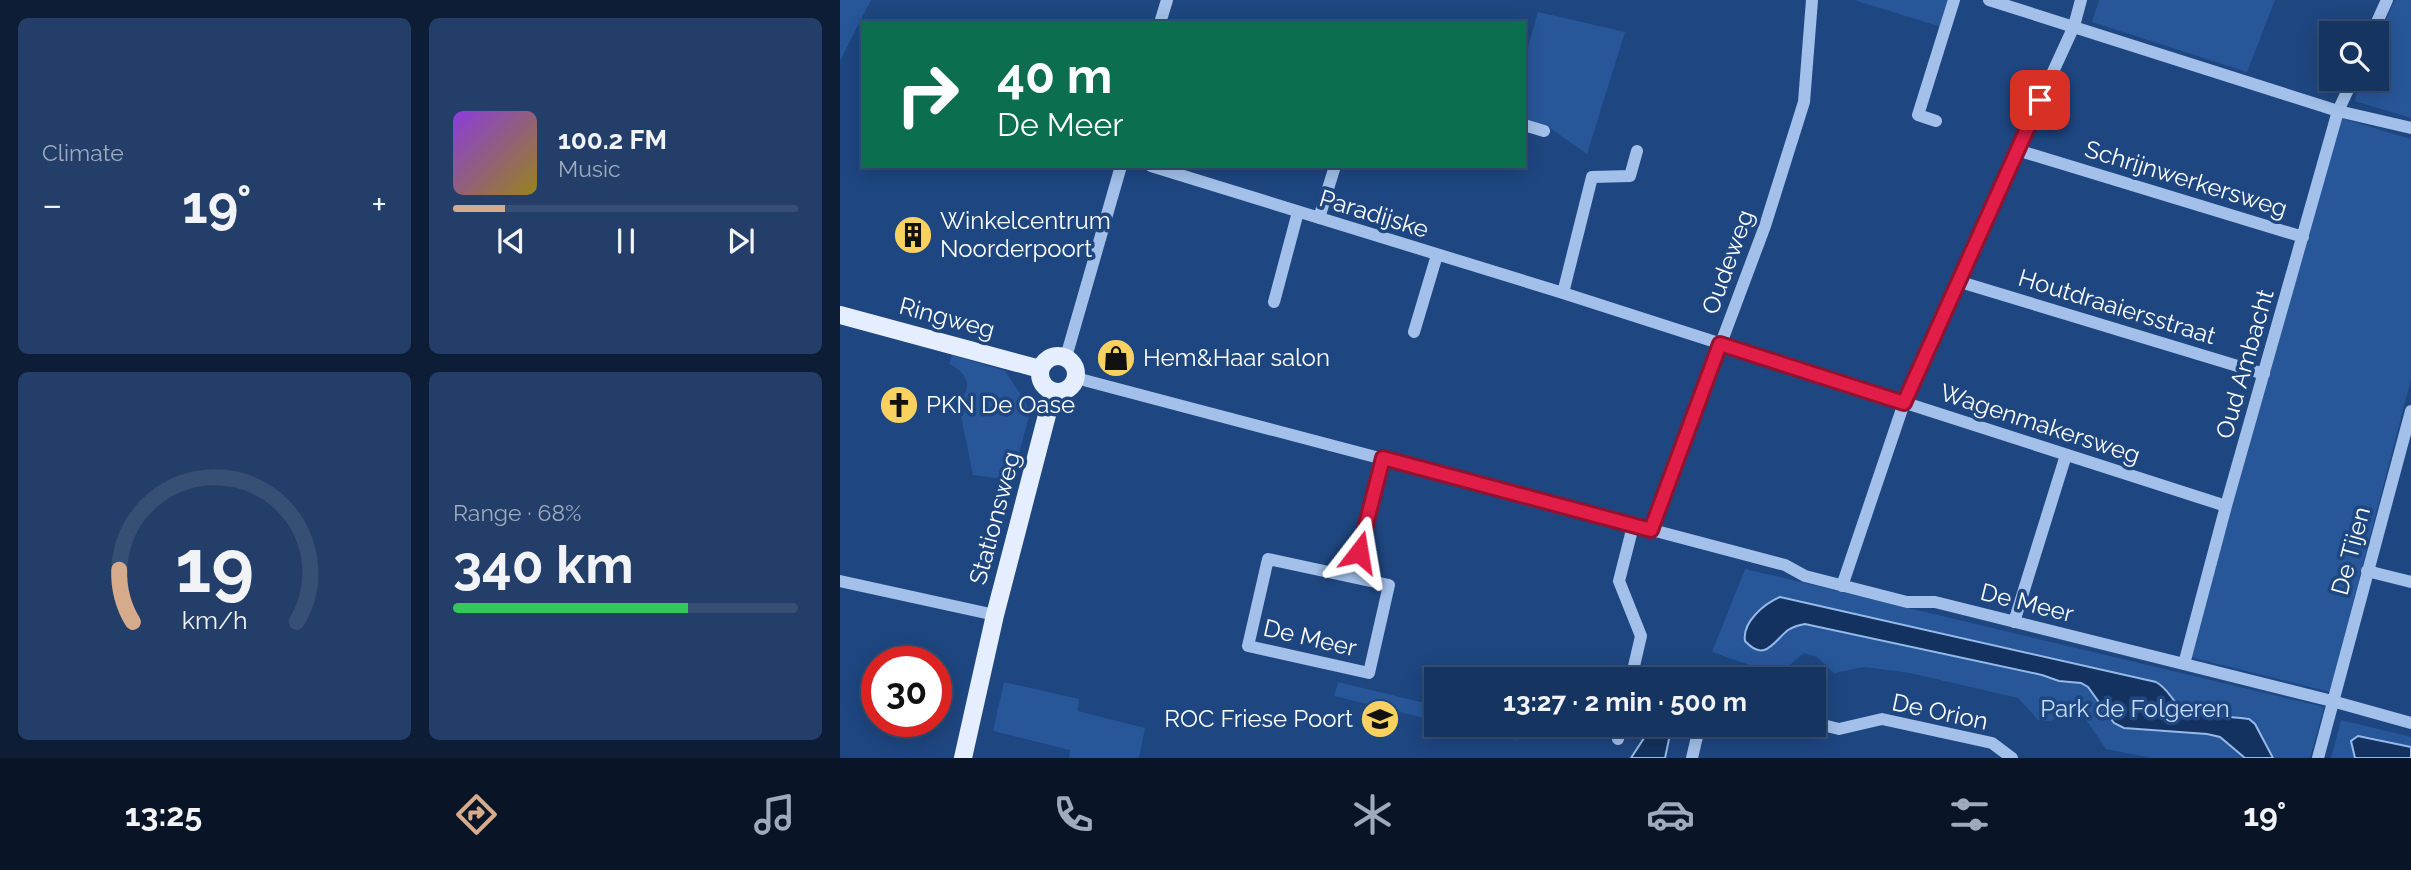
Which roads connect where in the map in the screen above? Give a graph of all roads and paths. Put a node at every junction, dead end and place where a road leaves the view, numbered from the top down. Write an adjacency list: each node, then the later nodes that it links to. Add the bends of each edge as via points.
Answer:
1 (1167, 0): 7 (street)
2 (1812, 0): 30 (street, Oudeweg, via 1804,102 1765,226)
3 (1954, 0): 12 (street, via 1919,115)
4 (1989, 0): 9 (street)
5 (2081, 0): 9 (street)
6 (2387, 0): 8 (street)
7 (1161, 21)
8 (2377, 21)
9 (2074, 26): 11 (street); 16 (street)
10 (2347, 91): 11 (street, Oud Ambacht)
11 (2338, 111): 14 (street); 23 (street, Oud Ambacht)
12 (1936, 121)
13 (1526, 126): 15 (street)
14 (2411, 128)
15 (1544, 131)
16 (2017, 150): 23 (street, Schrijnwerkersweg); 25 (street)
17 (1637, 151): 26 (street, via 1630,176 1592,177)
18 (1120, 168): 31 (street)
19 (1157, 168): 21 (street, Paradijske)
20 (1334, 168): 22 (street)
21 (1298, 212): 22 (street, Paradijske); 27 (street, Paradijske)
22 (1319, 218): 24 (street, Paradijske)
23 (2303, 237): 33 (street, Oud Ambacht)
24 (1437, 255): 26 (street, Paradijske); 29 (street, Paradijske)
25 (1957, 281): 33 (street, Houtdraaiersstraat); 36 (street)
26 (1563, 293): 30 (street, Paradijske)
27 (1274, 302)
28 (840, 315): 32 (main road, Ringweg)
29 (1414, 332)
30 (1720, 344): 36 (street, Wagenmakersweg); 42 (street, Oudeweg)
31 (1066, 357): 32 (main road, via 1051,357); 34 (main road, via 1075,366)
32 (1040, 369): 35 (main road, via 1040,379)
33 (2264, 374): 40 (street, Oud Ambacht)
34 (1076, 378): 35 (main road, via 1072,387); 39 (street, De Meer)
35 (1053, 392): 48 (main road, Stationsweg)
36 (1904, 403): 38 (street, Wagenmakersweg); 47 (street)
37 (2411, 411): 43 (street, De Tijen)
38 (2066, 455): 40 (street, Wagenmakersweg); 49 (street)
39 (1383, 458): 41 (street, De Meer); 44 (street)
40 (2226, 506): 50 (street, Oud Ambacht)
41 (1633, 526): 42 (street, De Meer); 51 (street, via 1619,581 1641,636)
42 (1651, 530): 47 (street, De Meer, via 1785,565)
43 (2367, 571): 46 (street); 52 (street, De Tijen)
44 (1354, 576): 44 (street, De Meer, via 1389,585 1369,673 1248,646 1268,559)
45 (840, 581): 48 (street)
46 (2411, 582)
47 (1842, 586): 49 (street, De Meer)
48 (995, 615): 58 (main road, Stationsweg)
49 (2014, 622): 50 (street, De Meer)
50 (2185, 664): 52 (street, De Meer)
51 (1634, 667)
52 (2332, 701): 53 (street, De Meer); 61 (street, De Tijen)
53 (2411, 723)
54 (1826, 726): 60 (street, De Orion, via 1839,729 1882,719 1993,743)
55 (1619, 737): 57 (street)
56 (1697, 737): 59 (street)
57 (1618, 740)
58 (963, 758)
59 (1692, 758)
60 (2012, 758)
61 (2318, 758)

